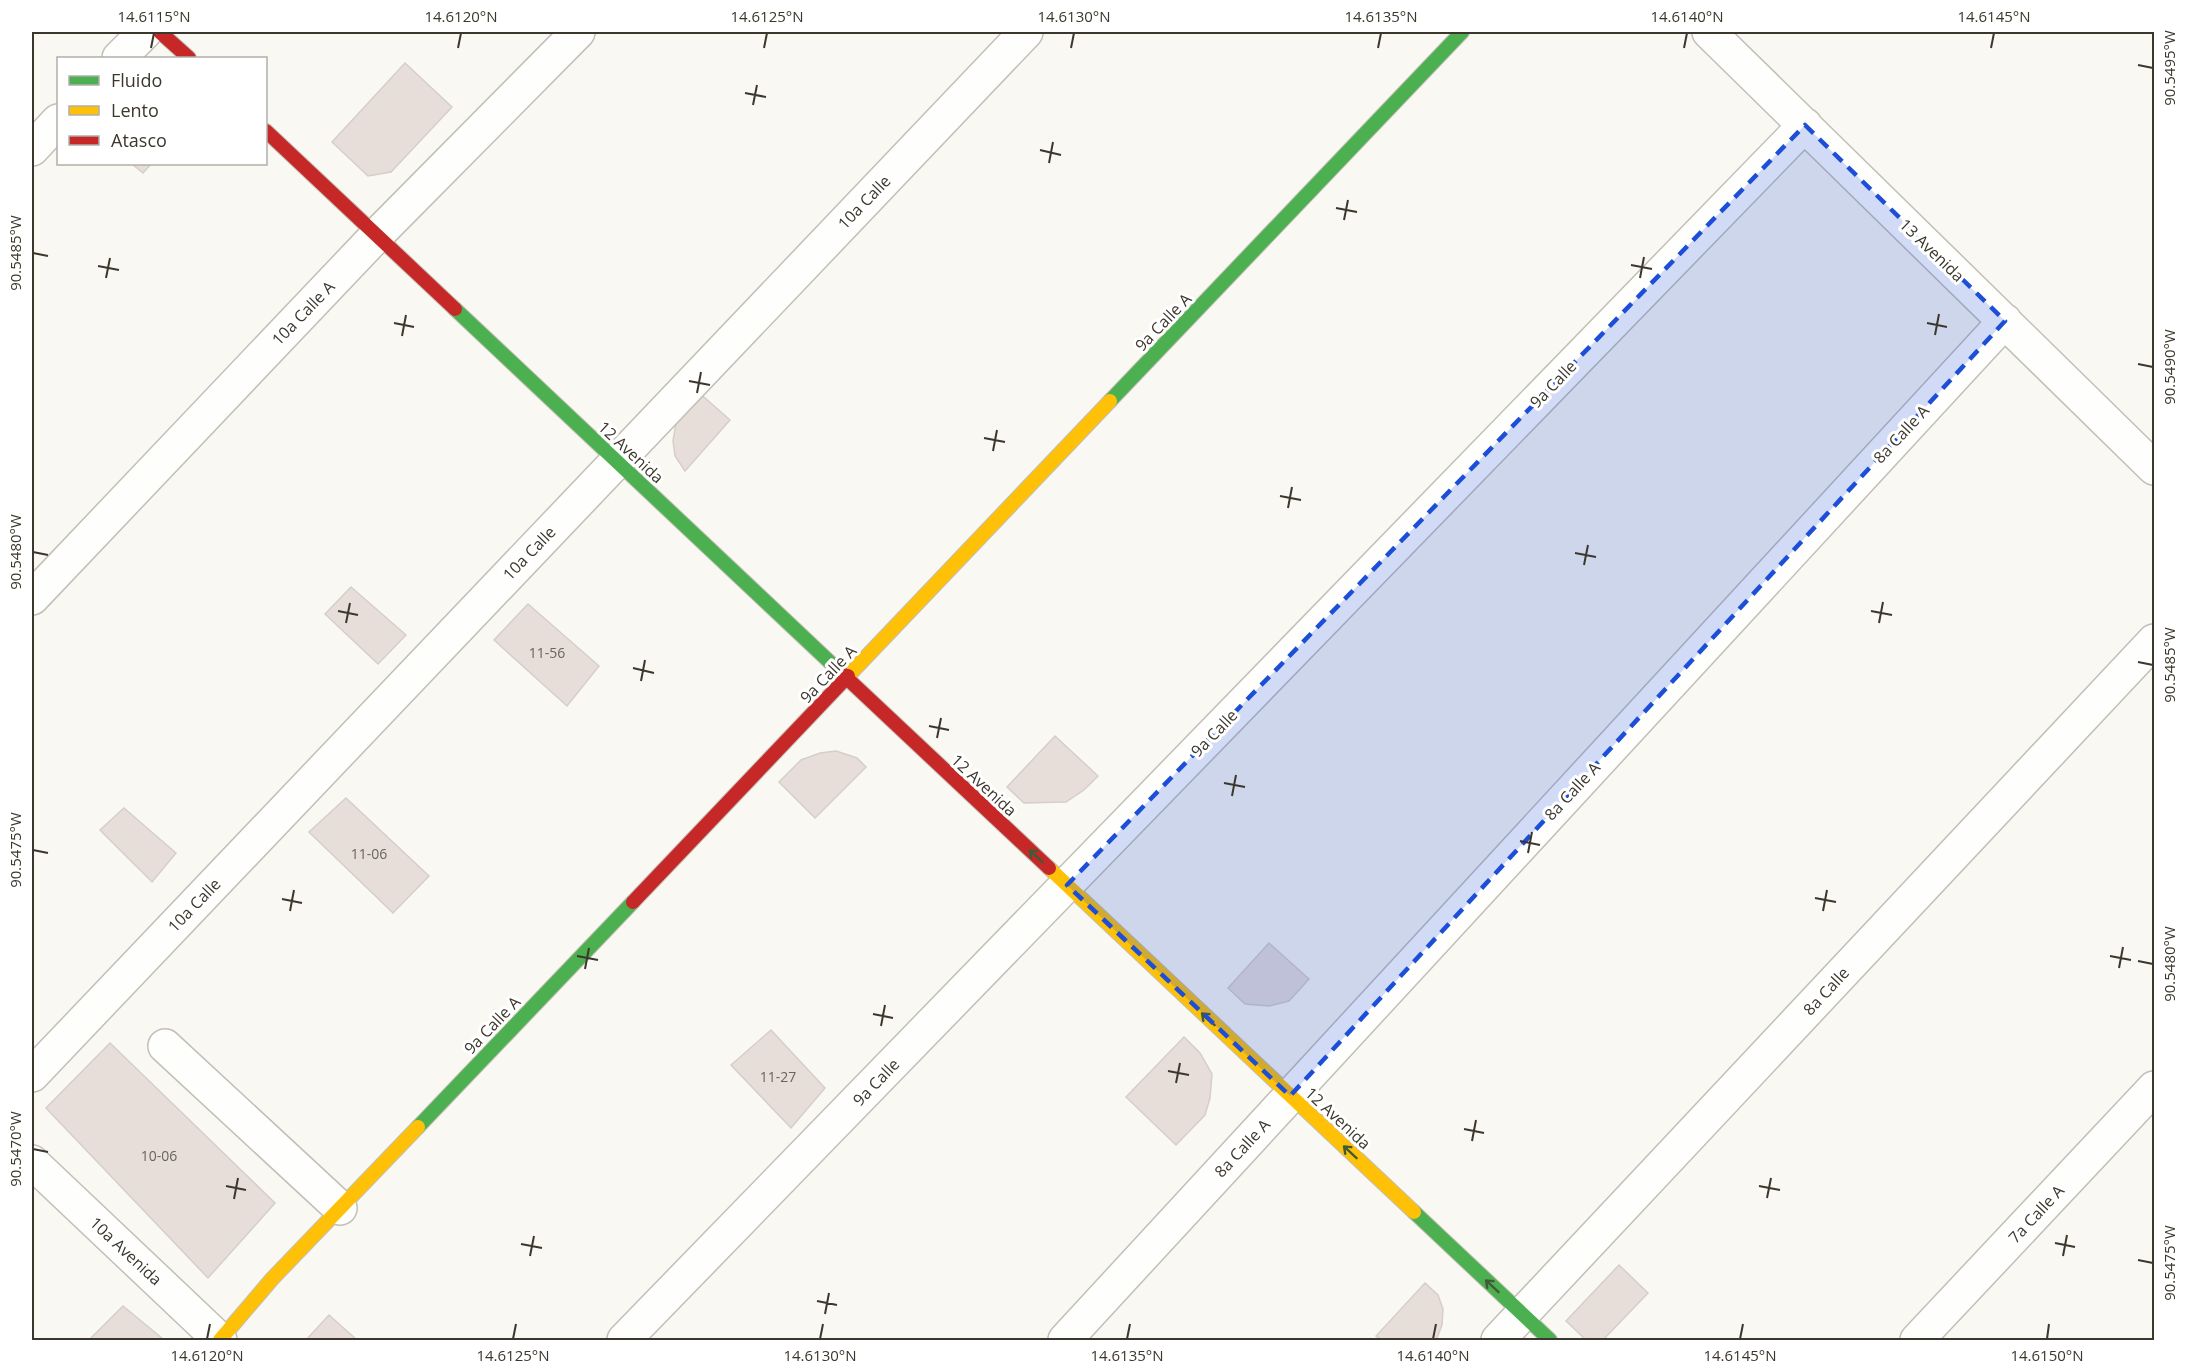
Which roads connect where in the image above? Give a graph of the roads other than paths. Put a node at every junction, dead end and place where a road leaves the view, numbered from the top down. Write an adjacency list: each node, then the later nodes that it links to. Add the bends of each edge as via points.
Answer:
1 (145, 32): 7 (street)
2 (160, 32): 8 (street)
3 (578, 32): 13 (street, 10a Calle A)
4 (1026, 32): 15 (street, 10a Calle)
5 (1462, 32): 19 (street, 9a Calle A)
6 (1709, 32): 10 (street, 13 Avenida)
7 (120, 57)
8 (188, 57)
9 (57, 122): 12 (street)
10 (1805, 125): 14 (street, 13 Avenida); 20 (street, 9a Calle)
11 (267, 132): 13 (street, 12 Avenida)
12 (32, 149)
13 (377, 235): 15 (street, 12 Avenida); 17 (street, 10a Calle A)
14 (2005, 321): 16 (street, 13 Avenida); 24 (street, 8a Calle A)
15 (617, 461): 19 (street, 12 Avenida); 22 (street, 10a Calle)
16 (2154, 468)
17 (32, 598)
18 (2154, 641): 27 (street, 8a Calle)
19 (847, 678): 20 (street, 12 Avenida, one-way to 19); 26 (street, 9a Calle A)
20 (1066, 885): 24 (street, 12 Avenida, one-way to 20); 29 (street, 9a Calle)
21 (165, 1046): 26 (street)
22 (32, 1075)
23 (2154, 1089): 33 (street, 7a Calle A)
24 (1290, 1096): 27 (street, 12 Avenida, one-way to 24); 30 (street, 8a Calle A)
25 (32, 1162): 28 (street, 10a Avenida)
26 (340, 1208): 28 (street, 9a Calle A)
27 (1523, 1315): 31 (street, 8a Calle); 32 (street, 12 Avenida)
28 (220, 1340)
29 (624, 1341)
30 (1065, 1341)
31 (1498, 1341)
32 (1550, 1341)
33 (1917, 1341)

